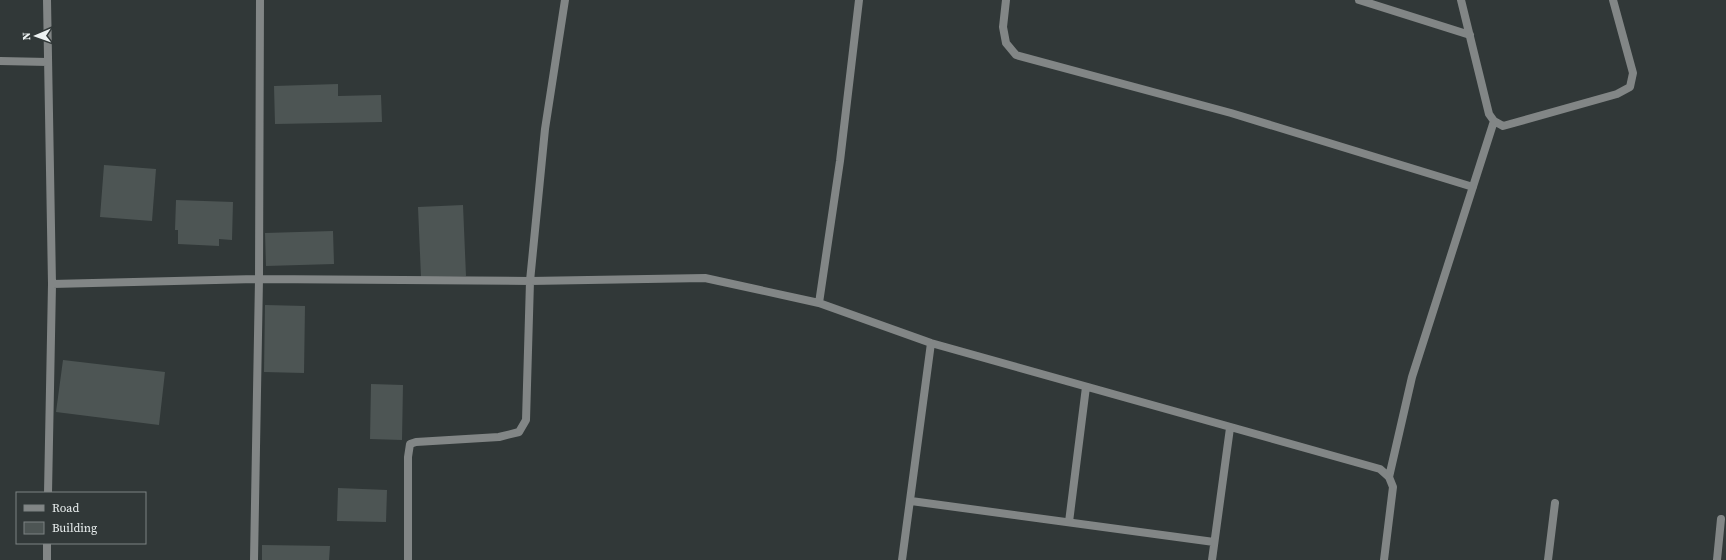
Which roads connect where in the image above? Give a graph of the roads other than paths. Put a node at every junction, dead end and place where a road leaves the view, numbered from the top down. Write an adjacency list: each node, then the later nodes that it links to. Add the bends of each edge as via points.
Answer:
1 (47, 0): 11 (street)
2 (260, 0): 14 (street)
3 (565, 0): 15 (street, via 545,129)
4 (859, 0): 17 (street)
5 (1006, 0): 13 (street, via 1002,27 1006,43 1016,55 1231,113)
6 (1359, 0): 9 (street)
7 (1461, 0): 9 (street)
8 (1613, 0): 12 (street, via 1633,73 1630,87 1617,94 1503,126)
9 (1470, 35): 12 (street, via 1489,114)
10 (0, 61): 11 (street)
11 (48, 62): 16 (street)
12 (1494, 121): 13 (street)
13 (1473, 187): 21 (street, via 1412,377)
14 (259, 279): 15 (street); 16 (street); 30 (street)
15 (530, 280): 17 (street, via 705,278); 31 (street, via 526,420 519,432 499,437 410,444)
16 (52, 284): 22 (street)
17 (820, 303): 18 (street)
18 (931, 343): 19 (street); 23 (street)
19 (1086, 388): 20 (street); 26 (street)
20 (1230, 428): 21 (street, via 1380,469); 27 (street)
21 (1389, 477): 34 (street, via 1393,487)
22 (48, 492)
23 (911, 501): 26 (street); 32 (street)
24 (1555, 503): 35 (street)
25 (1721, 519): 36 (street)
26 (1069, 522): 27 (street)
27 (1214, 542): 33 (street)
28 (47, 544): 29 (street)
29 (47, 560)
30 (254, 560)
31 (408, 560)
32 (902, 560)
33 (1212, 560)
34 (1384, 560)
35 (1548, 560)
36 (1717, 560)

